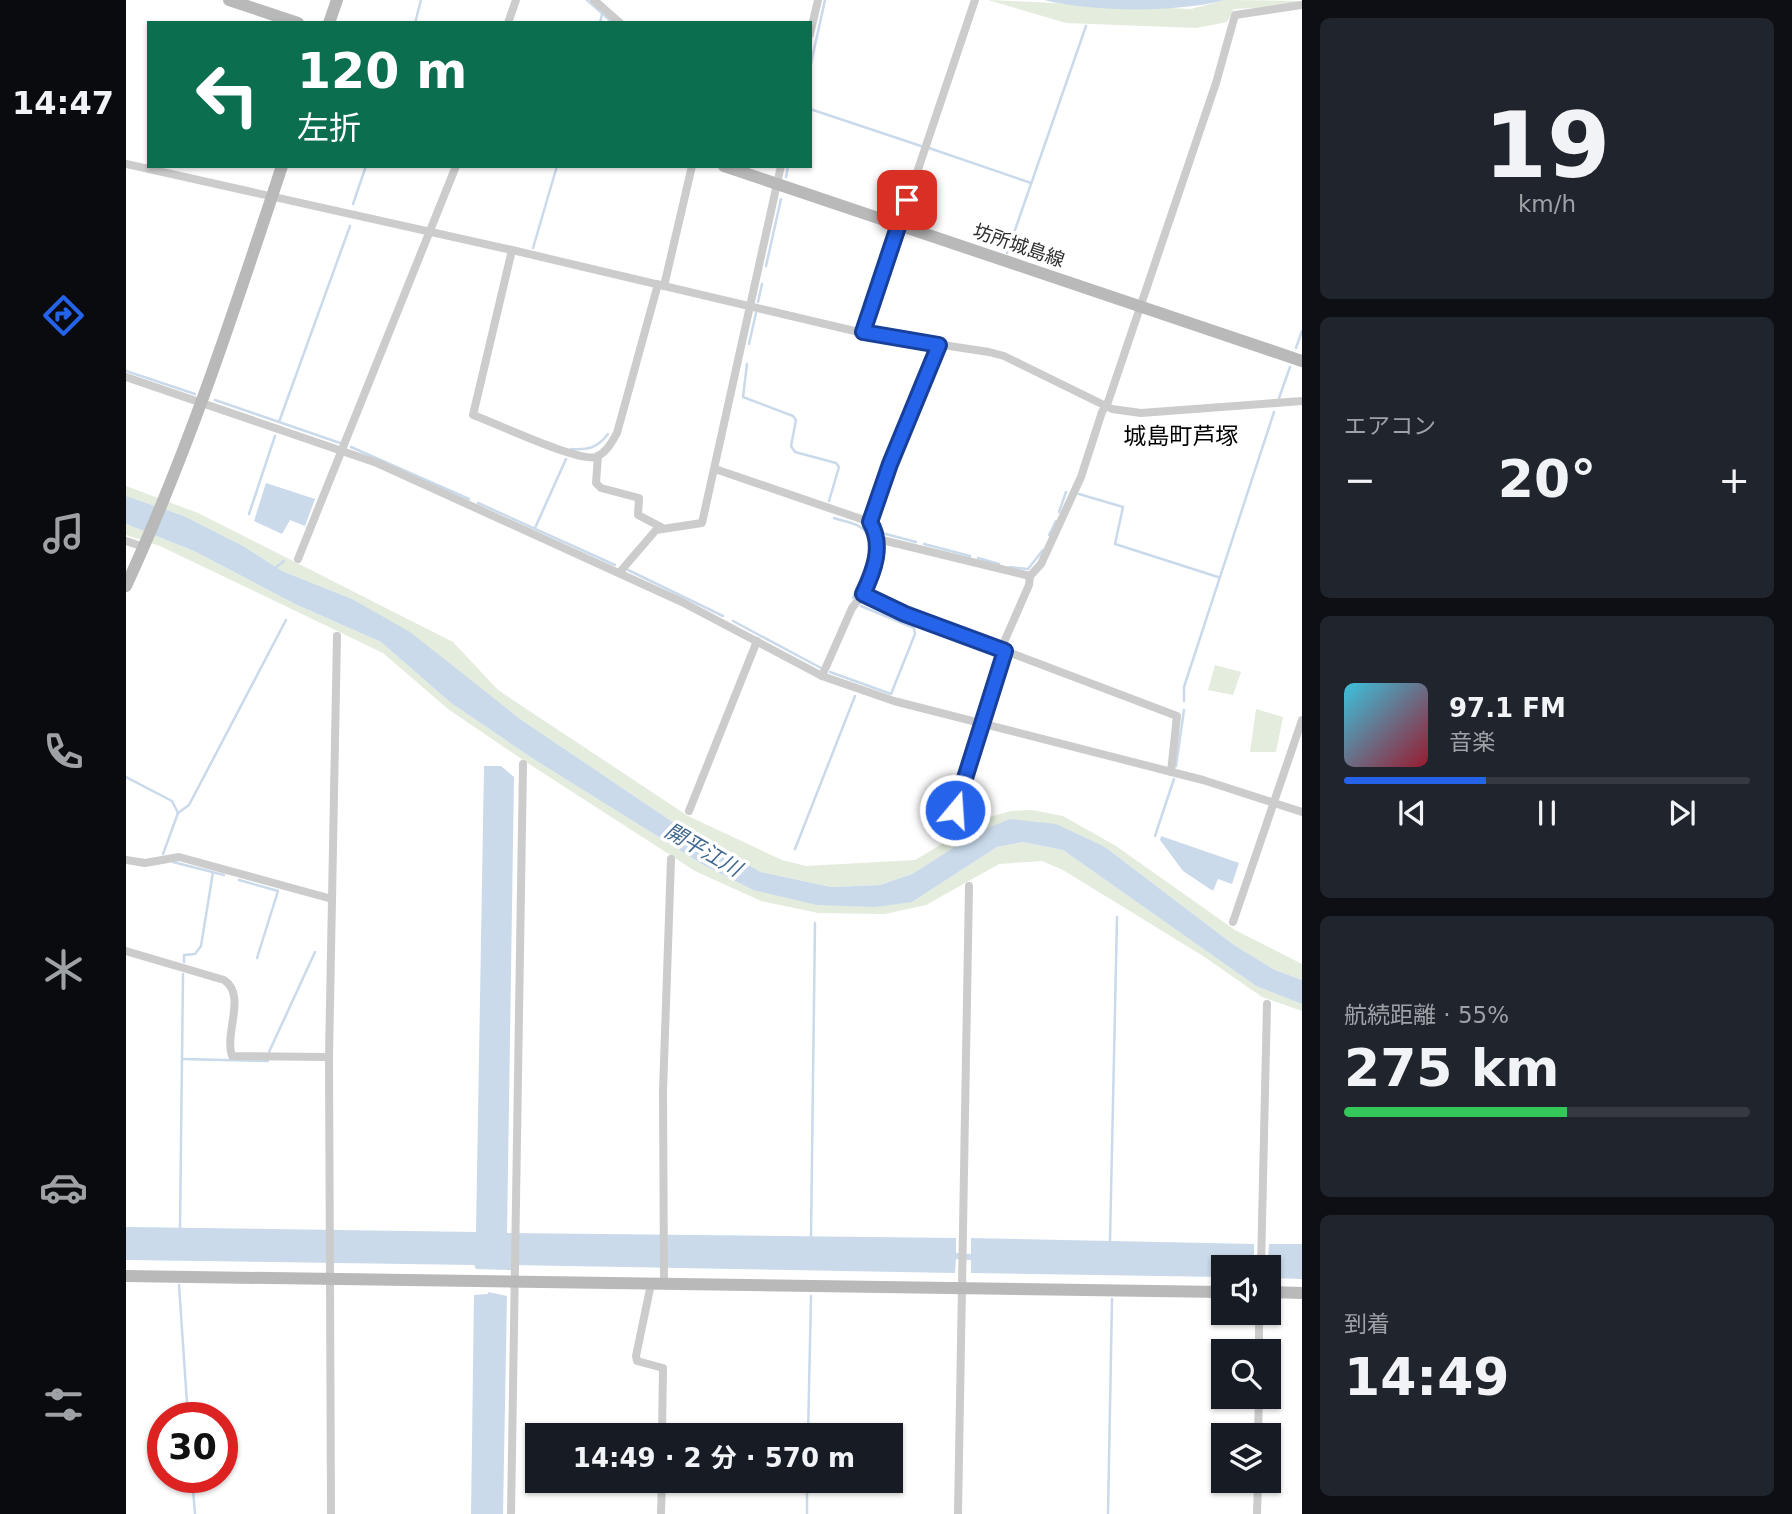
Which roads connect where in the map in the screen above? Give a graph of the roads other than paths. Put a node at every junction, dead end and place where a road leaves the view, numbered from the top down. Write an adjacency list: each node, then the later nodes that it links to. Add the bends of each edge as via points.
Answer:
1 (229, 0): 8 (street)
2 (337, 0): 9 (street)
3 (516, 0): 10 (street)
4 (594, 0): 11 (street)
5 (818, 0): 12 (street)
6 (975, 0): 21 (street)
7 (1302, 5): 26 (street, via 1235,15)
8 (292, 21)
9 (330, 21)
10 (509, 21)
11 (618, 21)
12 (812, 26)
13 (126, 164): 20 (street)
14 (281, 168): 20 (street)
15 (455, 168): 22 (street)
16 (691, 168): 24 (street)
17 (730, 168): 19 (street, 坊所城島線)
18 (781, 168): 19 (street)
19 (777, 184): 21 (street, 坊所城島線); 25 (street)
20 (272, 196): 22 (street); 32 (street)
21 (899, 225): 26 (street, 坊所城島線); 27 (street)
22 (432, 232): 23 (street); 34 (street)
23 (512, 250): 24 (street); 35 (street, via 473,415 569,454)
24 (661, 285): 25 (street); 35 (street, via 623,418 607,449)
25 (751, 306): 27 (street); 36 (street)
26 (1141, 306): 29 (street, 坊所城島線); 33 (street)
27 (863, 332): 28 (street)
28 (939, 345): 33 (street, via 1004,356); 37 (street)
29 (1302, 361)
30 (126, 377): 32 (street)
31 (1302, 401): 33 (street, via 1141,413)
32 (202, 402): 34 (street); 41 (street)
33 (1104, 407): 44 (street, via 1081,477 1041,565)
34 (344, 450): 42 (street); 43 (street)
35 (598, 456): 38 (street, via 596,483 639,498 638,515)
36 (715, 469): 37 (street); 38 (street, via 702,523)
37 (870, 522): 39 (street)
38 (661, 527): 43 (street)
39 (878, 540): 44 (street); 46 (street)
40 (126, 541): 41 (street)
41 (145, 545): 45 (street)
42 (298, 559)
43 (619, 573): 48 (street)
44 (1030, 576): 49 (street)
45 (126, 586)
46 (863, 594): 49 (street); 50 (street, via 852,608)
47 (337, 636): 62 (street)
48 (757, 641): 50 (street); 57 (street)
49 (1003, 650): 52 (street); 54 (street, via 1177,716)
50 (822, 676): 52 (street, via 894,701)
51 (1302, 720): 55 (street)
52 (983, 723): 54 (street); 56 (street)
53 (523, 764): 71 (street)
54 (1171, 772): 55 (street)
55 (1274, 803): 58 (street); 63 (street)
56 (955, 810)
57 (689, 811)
58 (1302, 812)
59 (671, 859): 70 (street, via 663,1091 664,1228)
60 (126, 860): 62 (street, via 145,863 179,857)
61 (969, 886): 72 (street)
62 (332, 900): 66 (street)
63 (1233, 922)
64 (126, 951): 66 (street, via 233,986 232,1056)
65 (1267, 1004): 67 (street)
66 (329, 1058): 68 (street)
67 (1261, 1255)
68 (328, 1272): 69 (street); 71 (street); 79 (street)
69 (126, 1276)
70 (659, 1279): 71 (street); 72 (street); 76 (street, via 636,1356 637,1361 663,1368)
71 (515, 1282): 80 (street)
72 (963, 1289): 73 (street); 82 (street)
73 (1211, 1292)
74 (1281, 1292): 75 (street)
75 (1302, 1293)
76 (662, 1423)
77 (662, 1493): 81 (street)
78 (1258, 1493): 83 (street)
79 (331, 1514)
80 (511, 1514)
81 (661, 1514)
82 (958, 1514)
83 (1257, 1514)

